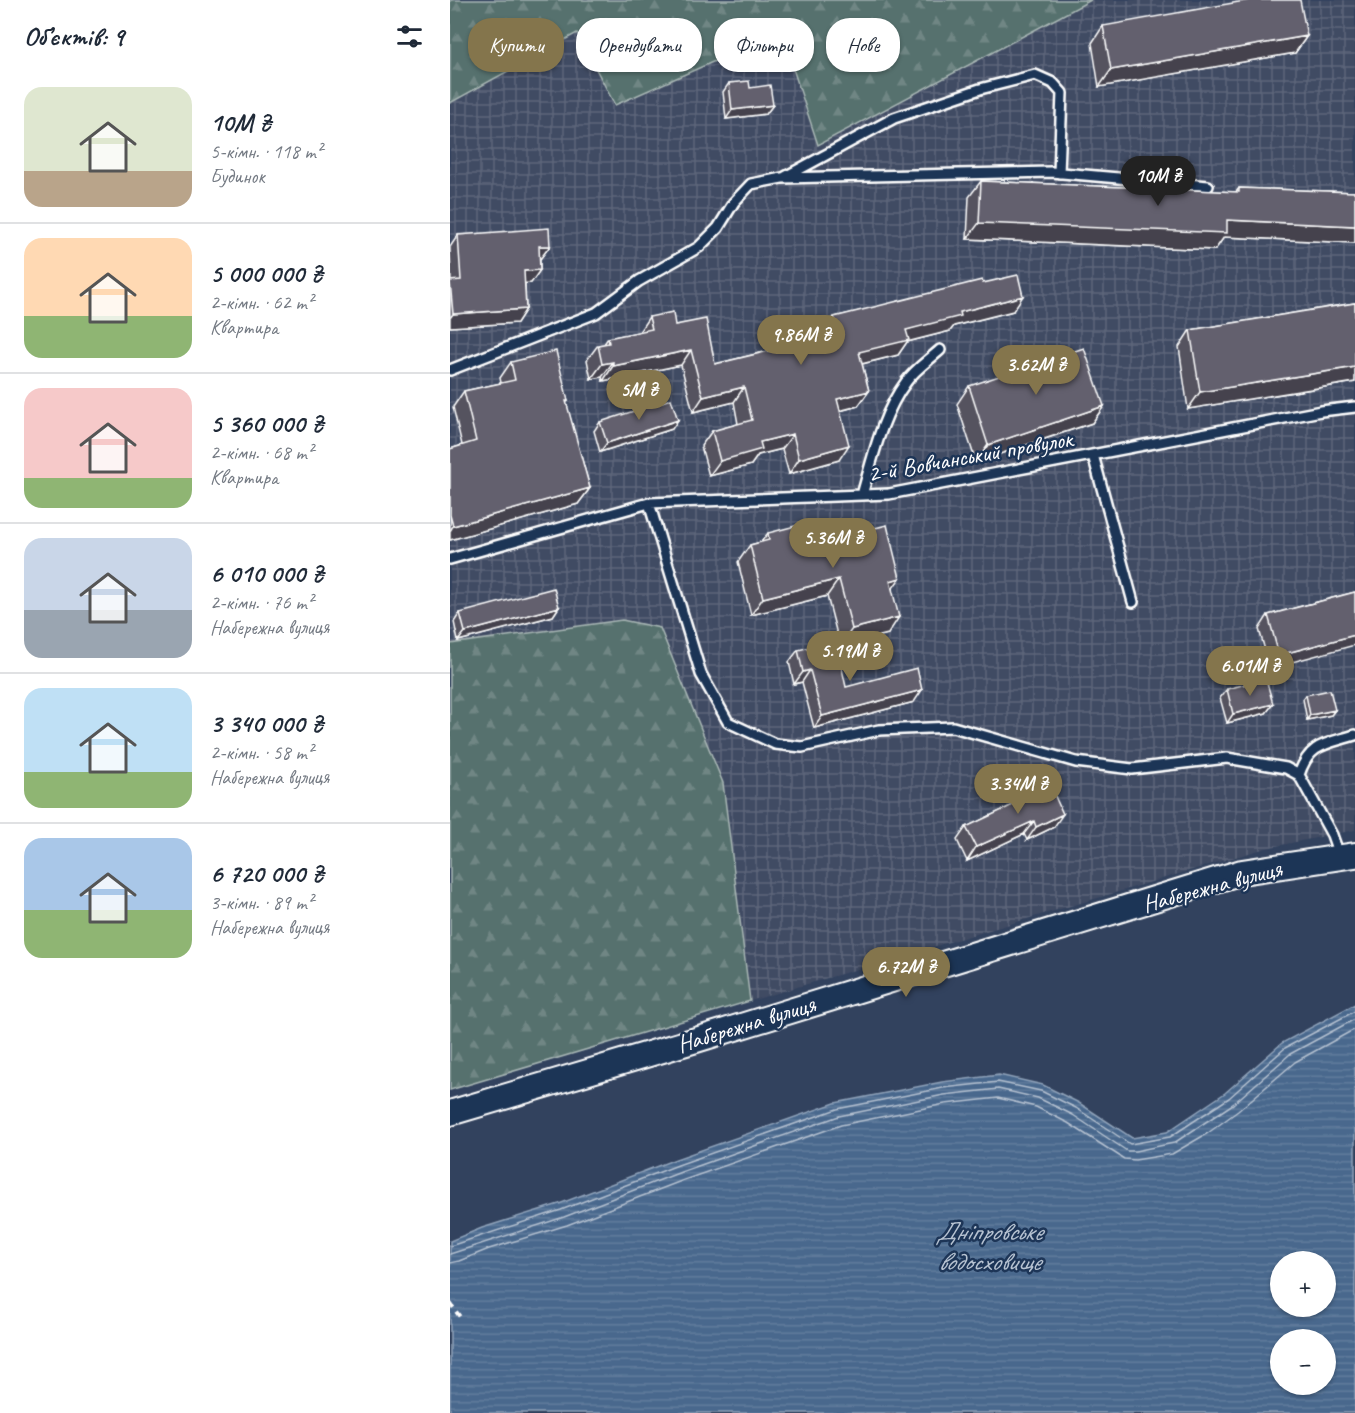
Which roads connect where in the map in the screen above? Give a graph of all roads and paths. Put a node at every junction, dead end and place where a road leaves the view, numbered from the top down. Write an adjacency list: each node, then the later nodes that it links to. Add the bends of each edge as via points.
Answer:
1 (1059, 173): 2 (lane); 2 (lane, via 1062,93 1053,83 1035,75 894,118); 3 (lane)
2 (782, 178): 5 (lane, via 752,184 699,247 639,281 596,313)
3 (1208, 186)
4 (940, 350): 8 (lane, via 907,380 893,403)
5 (450, 370)
6 (1355, 407): 7 (lane, 2-й Вовчанський провулок)
7 (1093, 455): 8 (lane, 2-й Вовчанський провулок, via 889,494); 11 (lane)
8 (862, 495): 9 (lane, 2-й Вовчанський провулок)
9 (649, 503): 10 (lane, 2-й Вовчанський провулок); 13 (lane, via 701,674 728,722 775,744 802,747 879,730 953,727 1076,762 1132,769 1227,758 1286,768)
10 (450, 559)
11 (1133, 602)
12 (1355, 735): 13 (lane, via 1310,752)
13 (1299, 775): 14 (lane)
14 (1347, 856): 15 (street, Набережна вулиця, via 1242,872)
15 (450, 1113)
16 (450, 1303): 17 (path)
17 (460, 1317)

